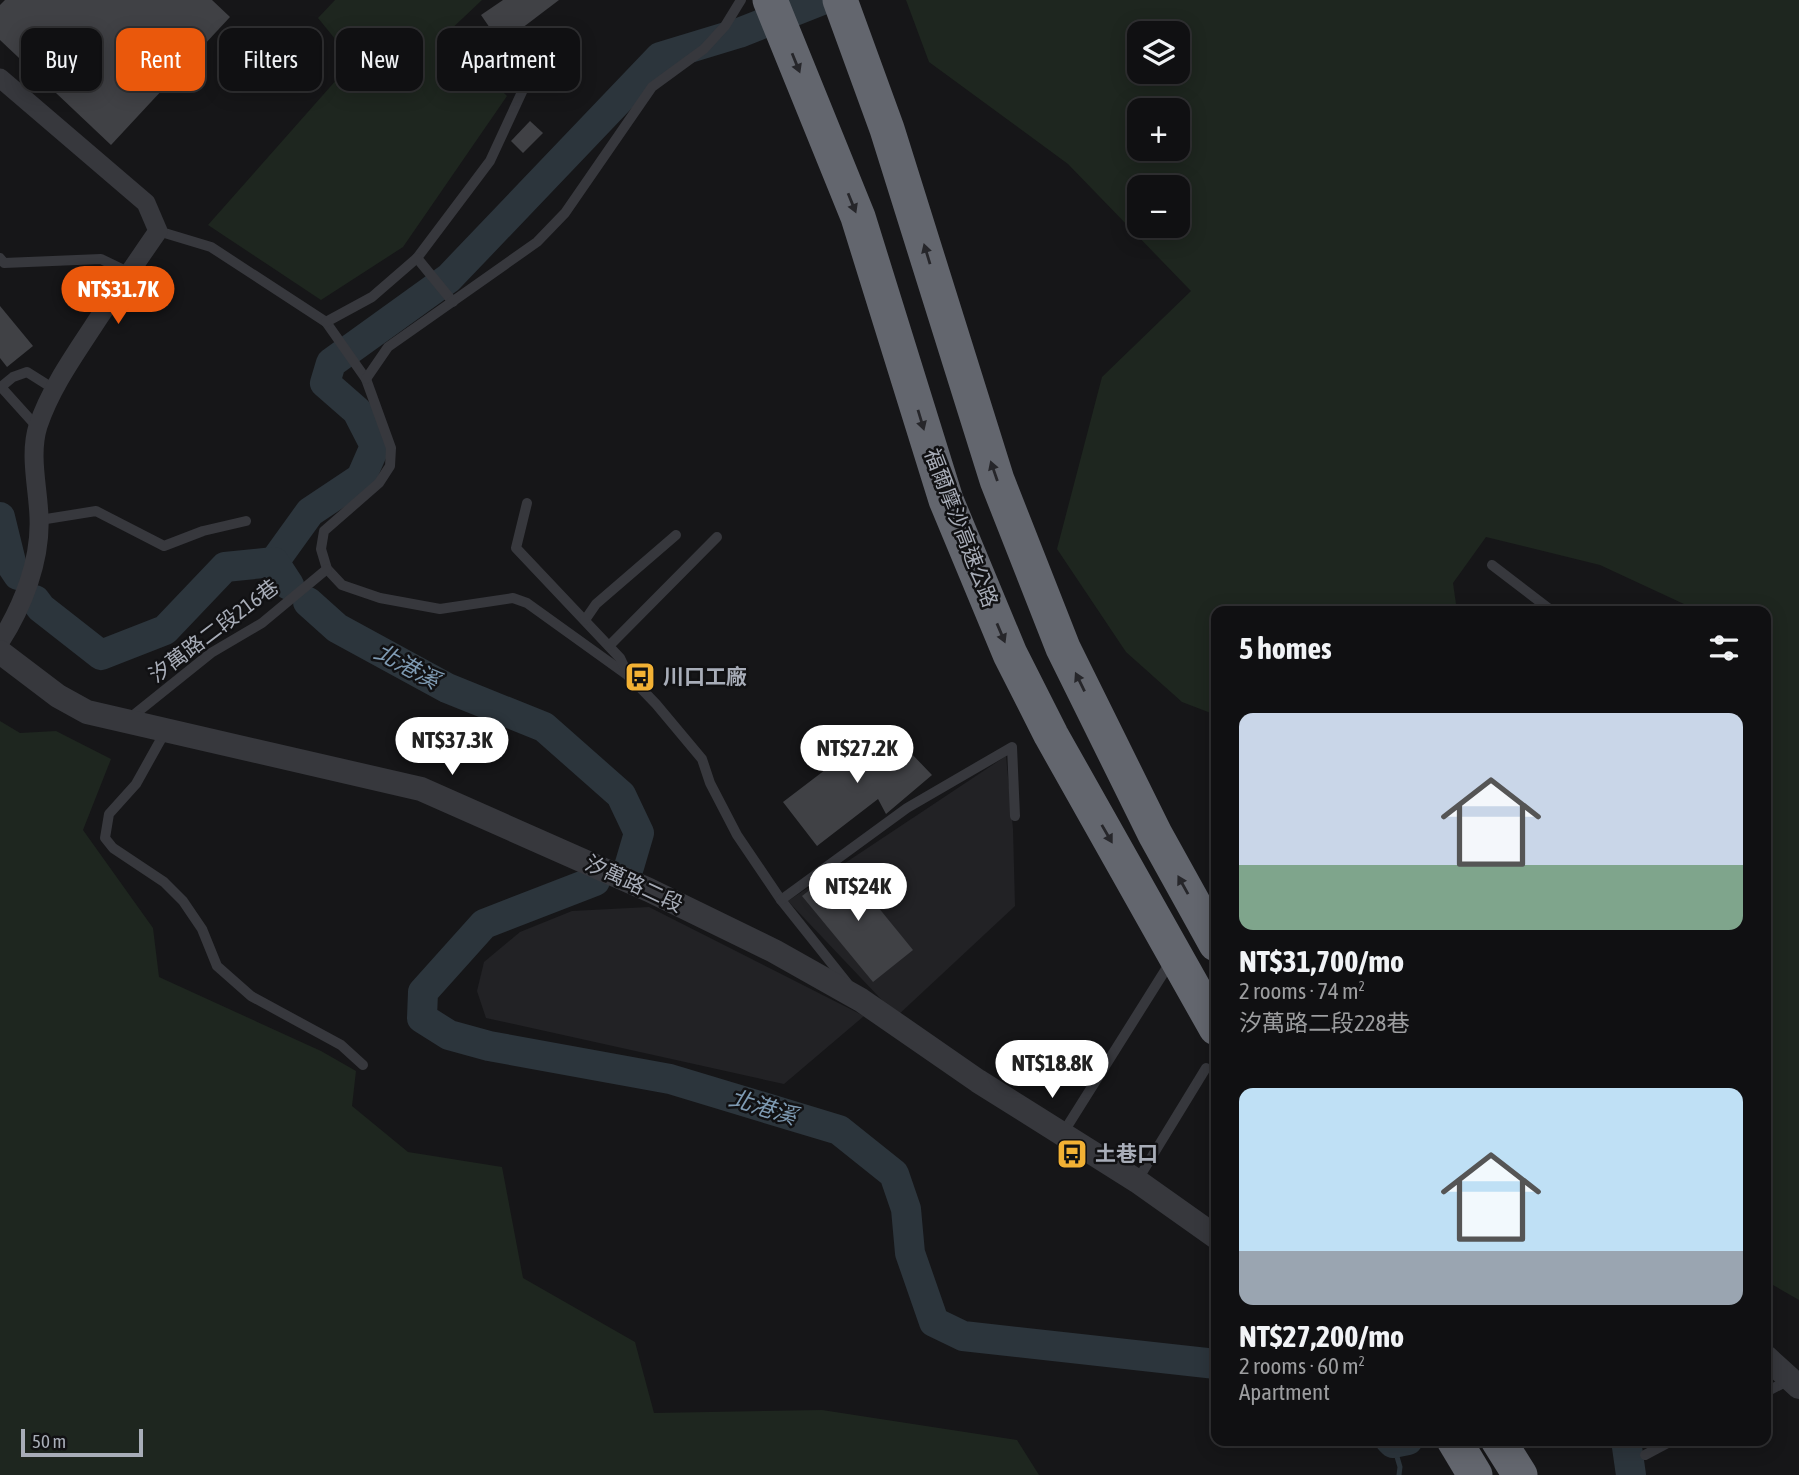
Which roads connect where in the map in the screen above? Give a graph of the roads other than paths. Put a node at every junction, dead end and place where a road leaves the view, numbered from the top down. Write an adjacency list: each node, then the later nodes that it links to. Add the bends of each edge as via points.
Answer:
1 (741, 0): 10 (lane, via 704,48 652,87 565,213 537,242)
2 (770, 0): 35 (highway, 福爾摩沙高速公路, one-way to 35, via 858,217 946,500 1010,654)
3 (840, 0): 32 (highway, one-way to 3, via 1063,648 997,480 887,129)
4 (0, 78): 6 (street, via 146,203)
5 (522, 91): 8 (lane, via 490,161)
6 (158, 231): 9 (street); 11 (lane, via 211,247)
7 (0, 258): 9 (lane, via 4,263 101,259)
8 (417, 258): 10 (lane); 11 (lane, via 372,296)
9 (128, 272): 13 (street)
10 (453, 302): 12 (lane, via 388,347)
11 (326, 322): 12 (lane)
12 (366, 379): 21 (lane, via 391,448 390,466 379,483 324,531 321,549)
13 (54, 389): 14 (street); 14 (lane, via 27,372 1,387)
14 (38, 428): 16 (street, via 34,455)
15 (527, 503): 23 (lane, via 516,548)
16 (40, 520): 17 (lane, via 96,511 164,546); 24 (street, via 35,565 15,620)
17 (246, 521)
18 (676, 535): 23 (lane, via 596,604)
19 (717, 537): 25 (lane)
20 (1492, 565): 22 (lane)
21 (327, 569): 27 (lane, via 342,585 380,598 440,609 513,598 527,603); 28 (lane, 汐萬路二段216巷, via 262,623 211,653)
22 (1545, 606)
23 (585, 620): 25 (lane)
24 (0, 642)
25 (609, 646): 27 (lane, via 621,658)
26 (0, 652): 28 (street, 汐萬路二段, via 58,696 87,712)
27 (629, 677): 31 (lane, via 702,759 737,835)
28 (124, 722): 29 (street, 汐萬路二段)
29 (165, 732): 34 (street, 汐萬路二段, via 421,789 649,890); 36 (lane, via 136,784 109,814 105,838 183,901 202,929 217,966 251,996 341,1045)
30 (1015, 816): 31 (lane, via 1012,747 907,808)
31 (781, 900): 34 (lane)
32 (1211, 935)
33 (1166, 969): 38 (lane)
34 (862, 1000): 38 (street, 汐萬路二段, via 978,1082)
35 (1211, 1019)
36 (363, 1065)
37 (1206, 1068): 39 (lane)
38 (1063, 1133): 39 (street, 汐萬路二段)
39 (1138, 1181): 40 (street, 汐萬路二段)
40 (1211, 1233)
41 (1771, 1361): 42 (street)
42 (1795, 1383): 43 (lane)
43 (1771, 1390)
44 (1458, 1446): 48 (highway)
45 (1502, 1446): 49 (highway)
46 (1662, 1446): 47 (lane)
47 (1645, 1455)
48 (1475, 1475)
49 (1520, 1475)

